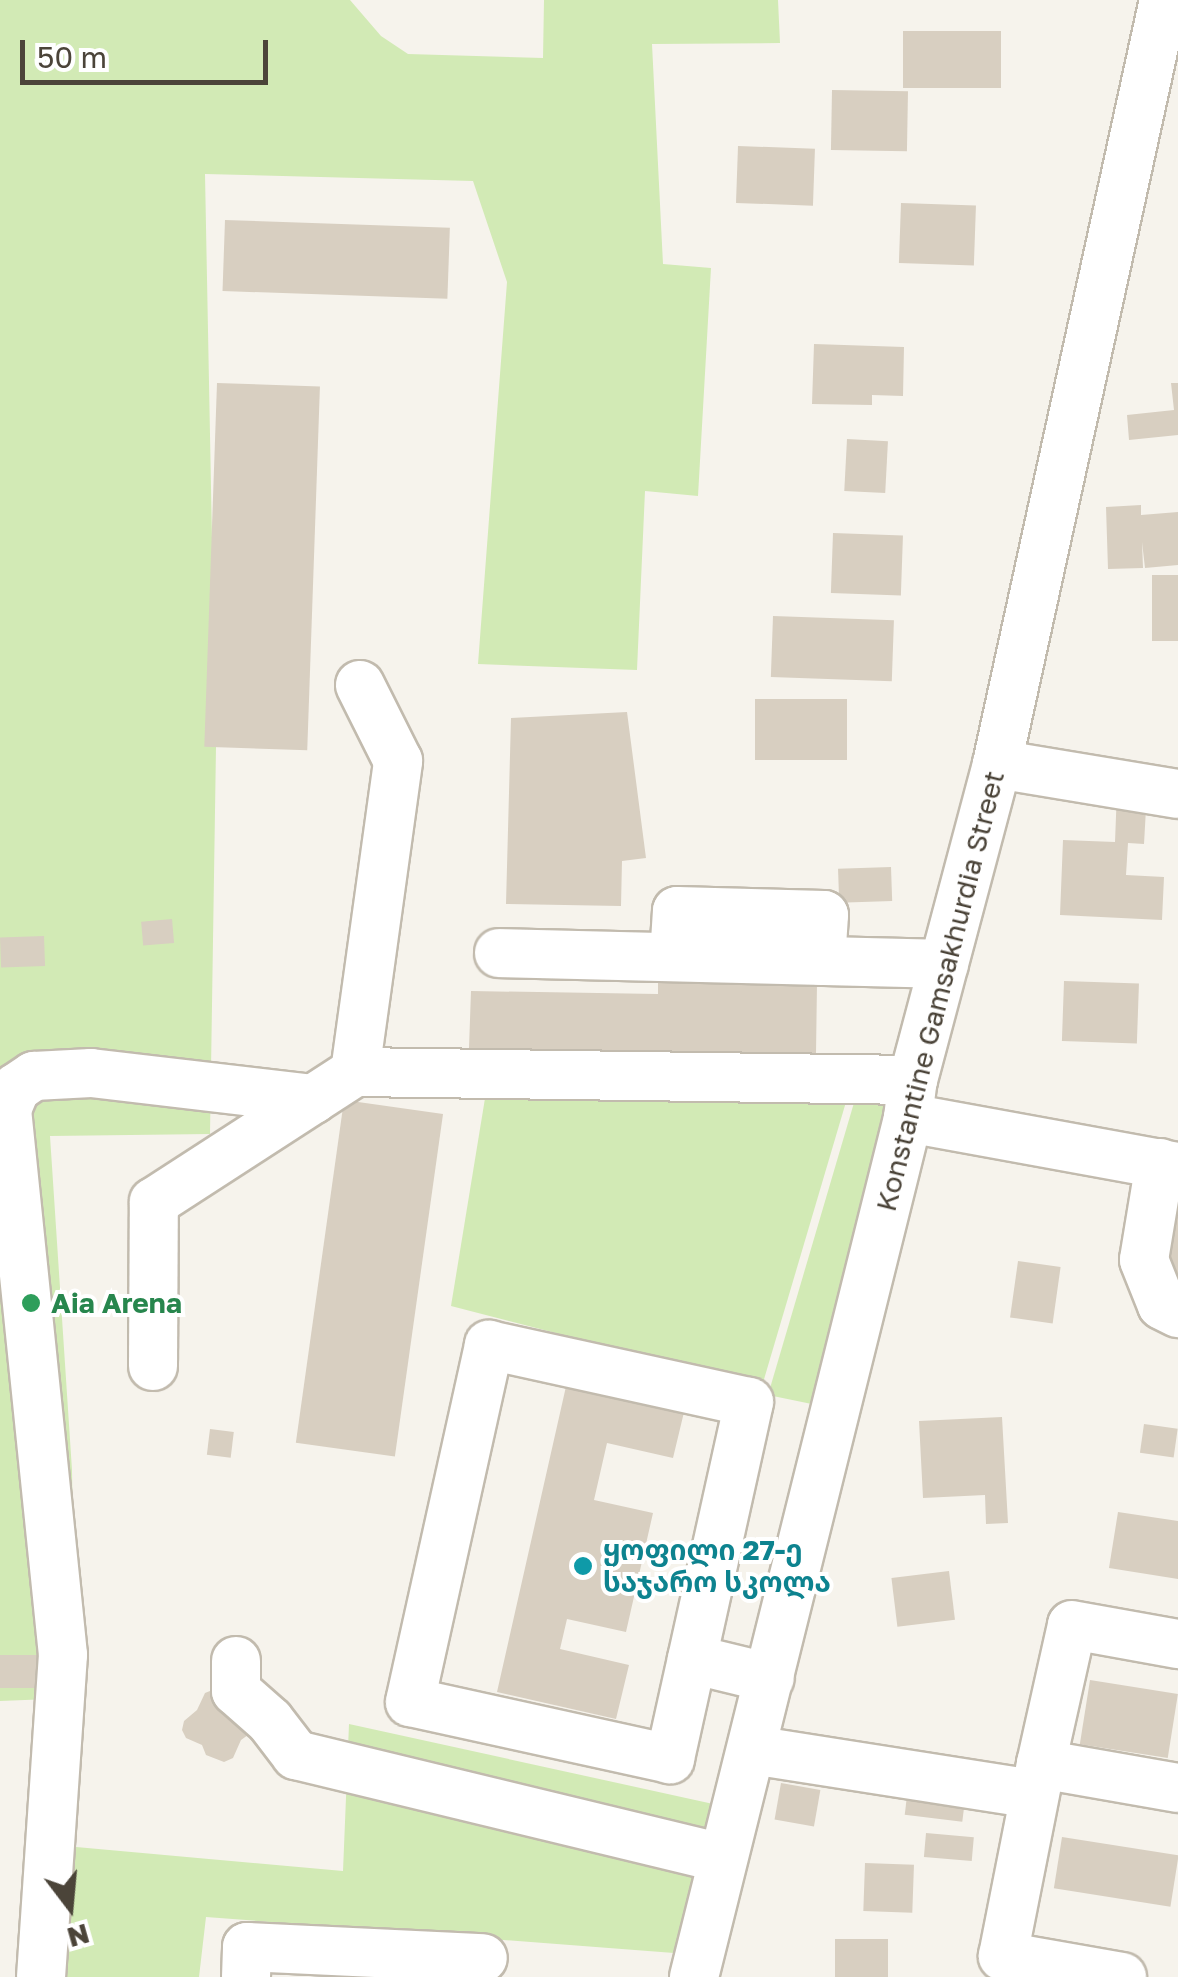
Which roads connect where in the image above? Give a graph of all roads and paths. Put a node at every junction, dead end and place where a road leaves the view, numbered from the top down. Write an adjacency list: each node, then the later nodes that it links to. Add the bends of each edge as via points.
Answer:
1 (1164, 0): 3 (street, Konstantine Gamsakhurdia Street)
2 (360, 685): 7 (street, via 398,761)
3 (997, 764): 4 (street); 6 (street, Konstantine Gamsakhurdia Street)
4 (1178, 794)
5 (499, 953): 6 (street)
6 (944, 964): 8 (street, Konstantine Gamsakhurdia Street)
7 (356, 1072): 8 (street); 9 (street)
8 (911, 1099): 10 (street); 16 (street, Konstantine Gamsakhurdia Street)
9 (313, 1100): 12 (street, via 154,1202); 22 (street, via 91,1073 34,1076 16,1088 7,1109 63,1655)
10 (1169, 1165): 11 (street, via 1144,1260 1162,1305)
11 (1178, 1314)
12 (153, 1366)
13 (1178, 1644): 18 (street, via 1072,1625)
14 (692, 1659): 14 (street, via 670,1758 410,1702 489,1345 748,1402); 16 (street)
15 (236, 1661): 20 (street, via 236,1690 296,1755)
16 (770, 1678): 17 (street, Konstantine Gamsakhurdia Street)
17 (752, 1750): 18 (street); 20 (street, Konstantine Gamsakhurdia Street)
18 (1037, 1779): 19 (street); 25 (street, via 1003,1956)
19 (1178, 1788)
20 (723, 1858): 24 (street, Konstantine Gamsakhurdia Street)
21 (483, 1958): 23 (street, via 247,1946)
22 (42, 1977)
23 (246, 1977)
24 (694, 1977)
25 (1122, 1977)

